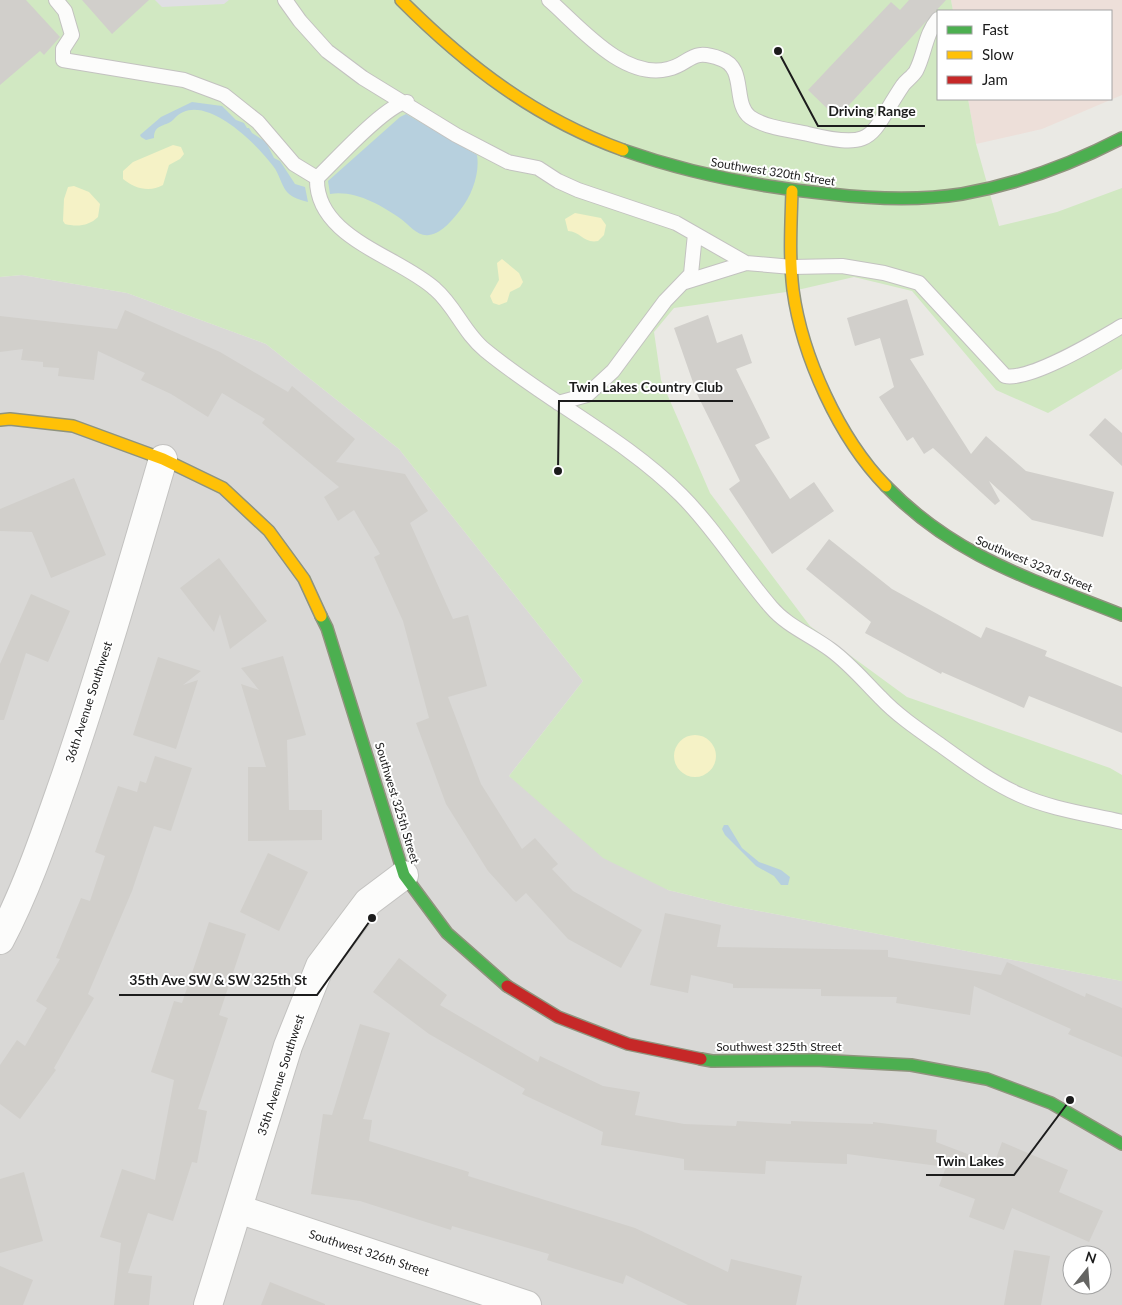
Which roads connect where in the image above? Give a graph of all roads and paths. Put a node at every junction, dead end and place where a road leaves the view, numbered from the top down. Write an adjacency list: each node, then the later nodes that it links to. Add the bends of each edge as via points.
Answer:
1 (56, 0): 8 (lane, via 65,11 72,35 63,48 63,60 184,80 224,95 258,122 302,172)
2 (285, 0): 6 (lane, via 327,51)
3 (401, 0): 9 (street, Southwest 320th Street, via 441,39 490,79 569,126 655,162 728,181)
4 (548, 0): 5 (lane, via 620,61 662,71 700,55 723,59 740,83 749,116 788,130 840,141 863,140 875,130 904,83 916,72)
5 (937, 21)
6 (406, 102): 8 (lane, via 381,117); 10 (lane, via 456,135 508,162 538,168 578,190 655,215)
7 (1122, 138): 9 (street, Southwest 320th Street, via 1092,154 984,190 938,197 891,199)
8 (317, 178): 15 (lane, via 318,197 327,214 340,227 432,286 478,343)
9 (792, 191): 12 (street, Southwest 323rd Street)
10 (695, 234): 11 (lane); 13 (lane, via 690,274)
11 (746, 263): 12 (lane); 13 (lane)
12 (792, 266): 14 (lane, via 842,266 919,283 1005,376 1015,378 1046,366); 18 (street, Southwest 323rd Street, via 793,291 825,398 855,448 898,499 961,547 988,561)
13 (685, 282): 15 (lane, via 664,301 602,383 587,395)
14 (1122, 326)
15 (558, 403): 19 (lane, via 668,483 698,514 772,610 847,663 903,717 1020,795)
16 (0, 420): 17 (street, Southwest 325th Street, via 73,426)
17 (164, 459): 20 (street, Southwest 325th Street, via 223,488 269,531 304,579 327,628); 21 (street, 36th Avenue Southwest, via 85,719 50,820)
18 (1121, 612)
19 (1122, 822)
20 (404, 875): 22 (street, Southwest 325th Street, via 447,933 500,981 558,1017 628,1044 712,1061 815,1060 911,1064 987,1079 1051,1103); 23 (street, 35th Avenue Southwest, via 368,902 320,966 288,1046)
21 (0, 940)
22 (1122, 1144)
23 (238, 1209): 24 (street, Southwest 326th Street); 25 (street, 35th Avenue Southwest)
24 (499, 1301): 26 (street, Southwest 326th Street)
25 (208, 1305)
26 (527, 1305)

